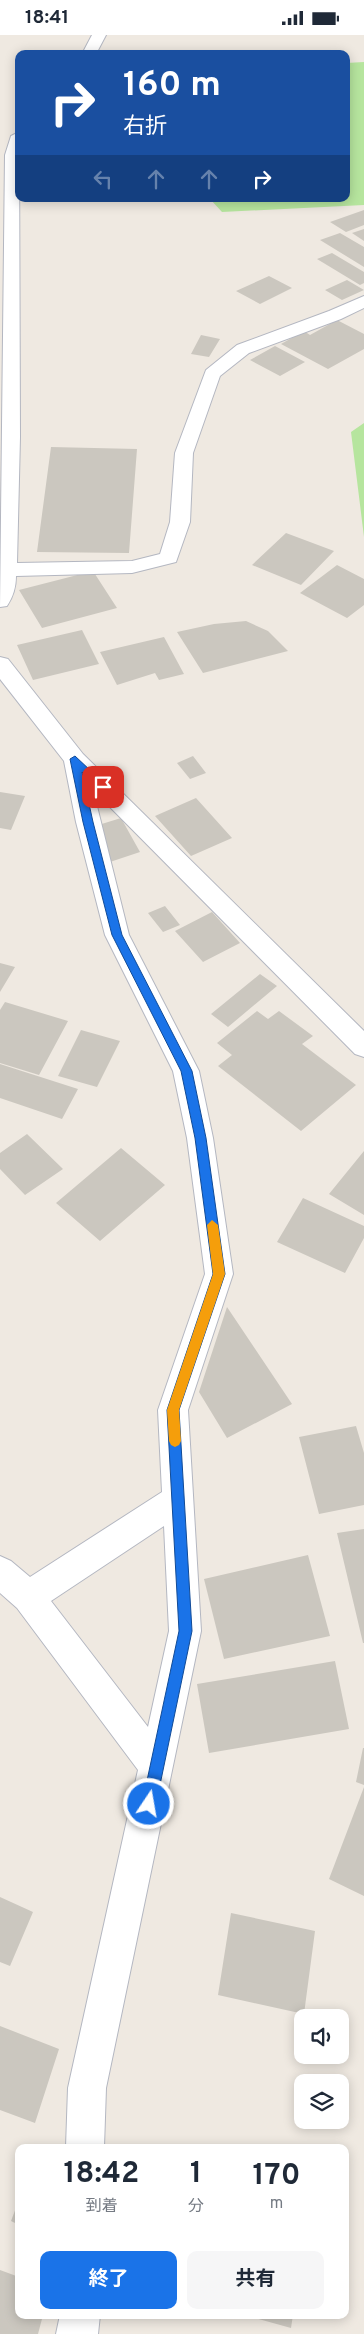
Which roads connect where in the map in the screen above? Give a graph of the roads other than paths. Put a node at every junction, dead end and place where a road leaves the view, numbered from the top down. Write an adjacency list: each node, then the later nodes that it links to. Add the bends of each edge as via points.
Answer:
1 (99, 35): 2 (street)
2 (91, 50)
3 (15, 149): 5 (street, via 11,437)
4 (364, 301): 5 (street, via 336,315 243,349 212,374 184,453 180,522 169,559 132,567)
5 (5, 570): 6 (street, via 6,585)
6 (0, 601)
7 (0, 664): 8 (street)
8 (75, 759): 9 (street); 10 (street, via 117,935 186,1071 219,1274 173,1410)
9 (364, 1047)
10 (178, 1499): 12 (street); 13 (street, via 185,1631)
11 (0, 1572): 12 (street)
12 (28, 1597): 13 (street)
13 (157, 1767): 14 (street, via 87,2088)
14 (85, 2144)

